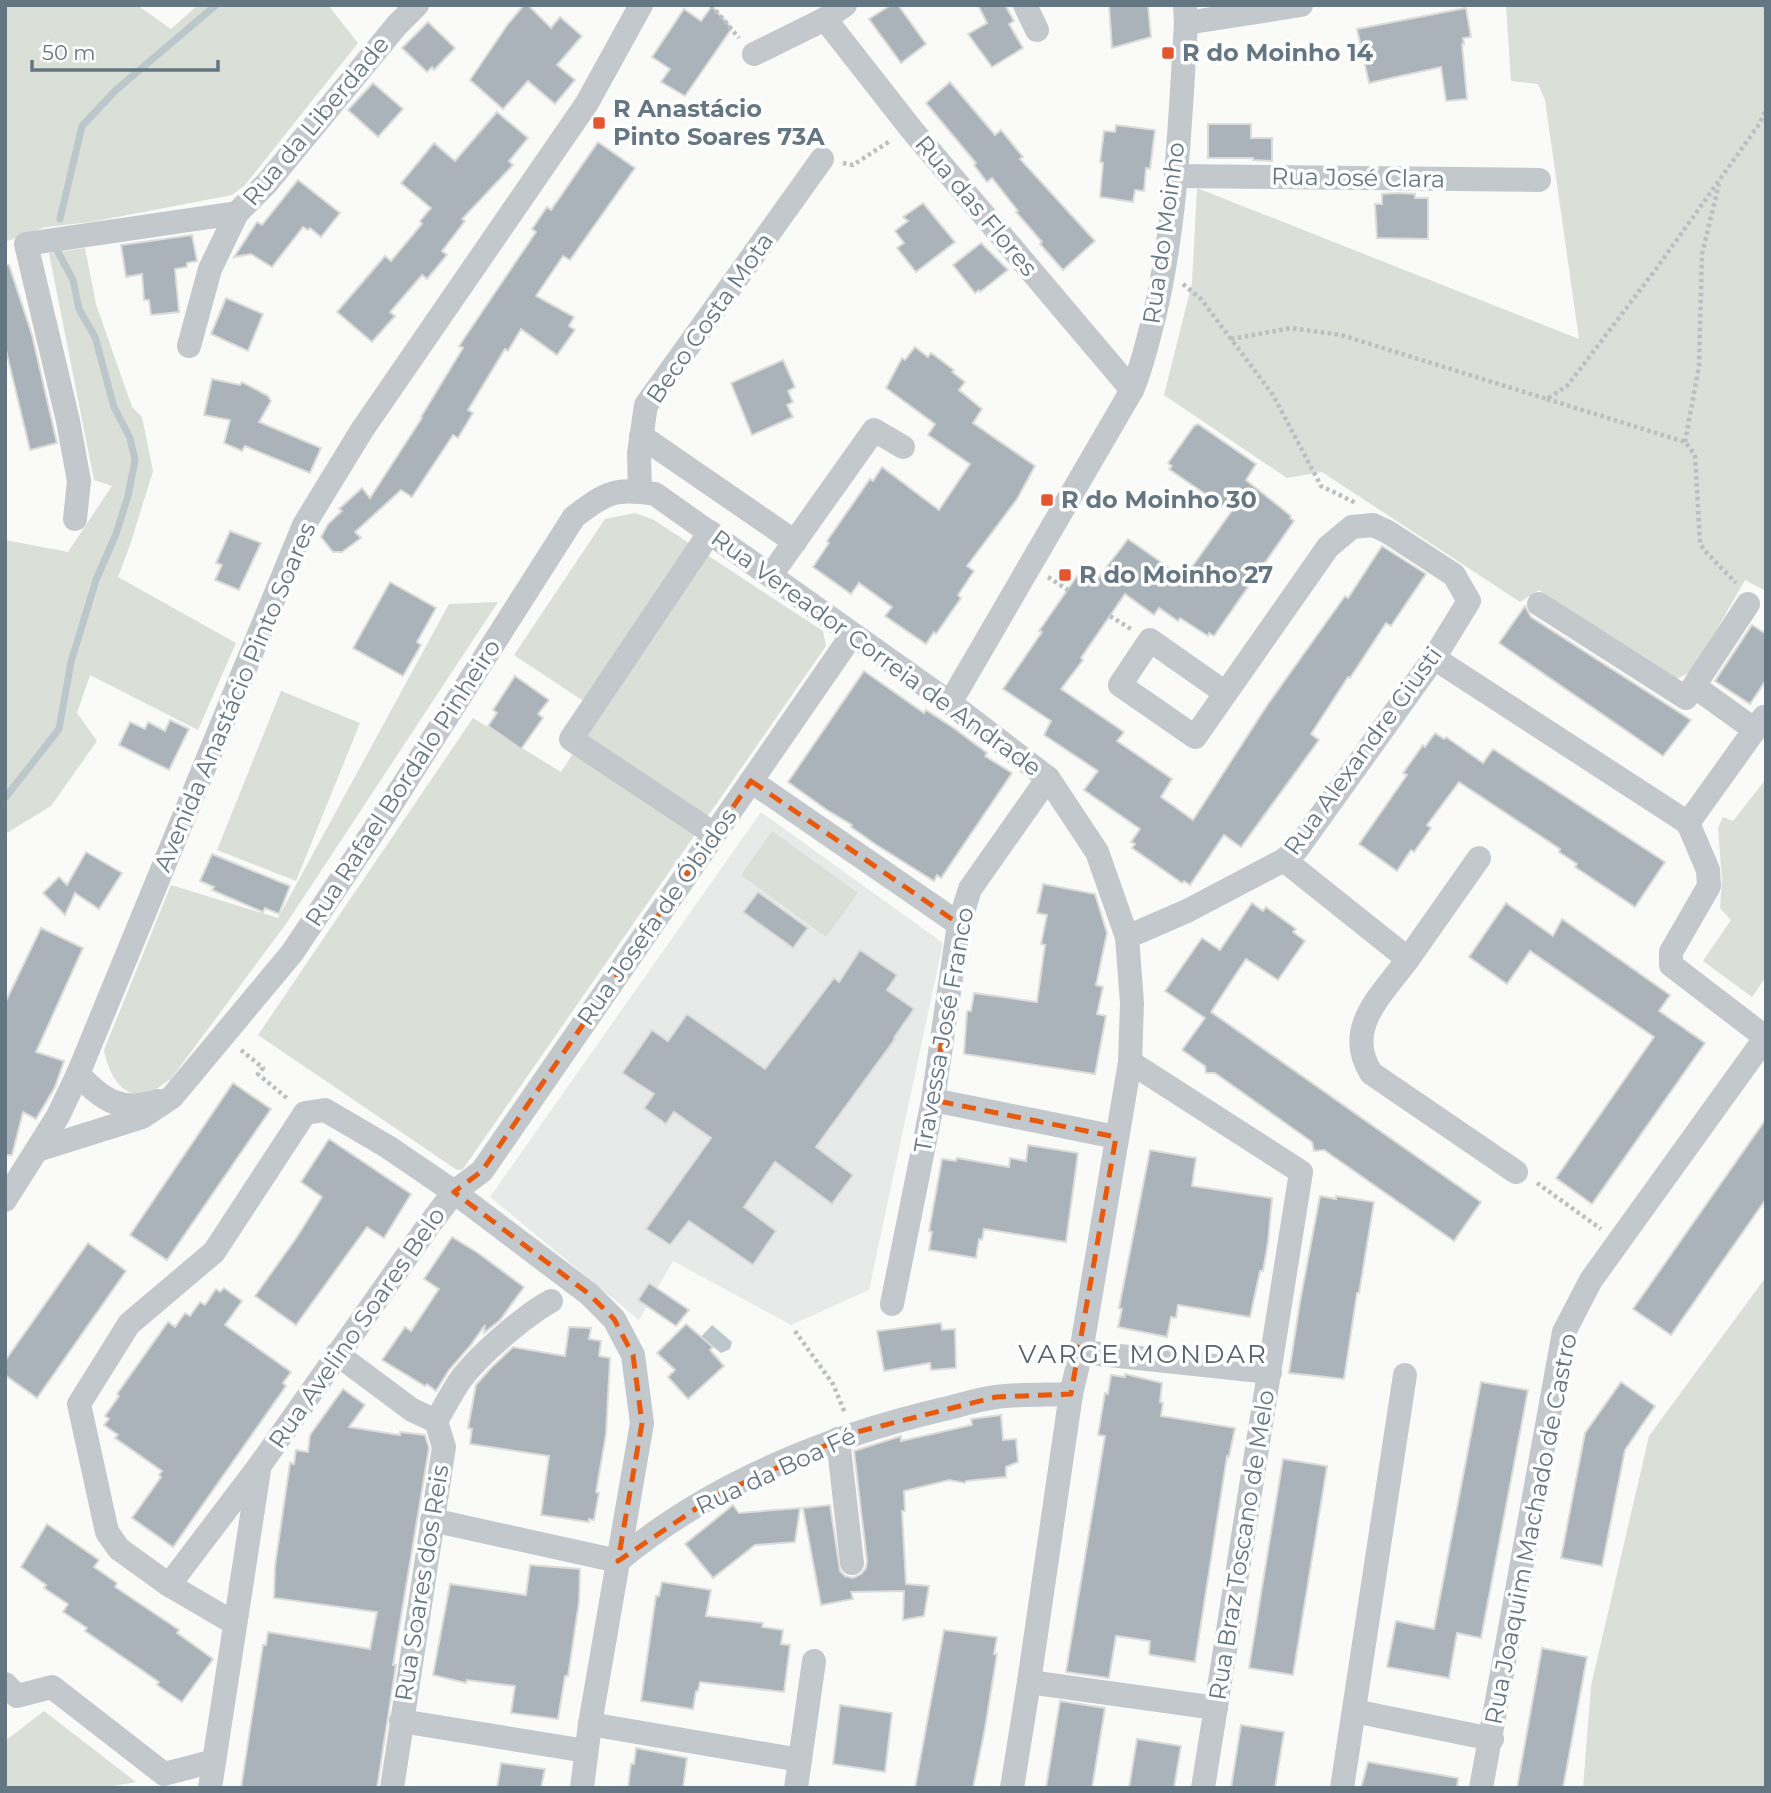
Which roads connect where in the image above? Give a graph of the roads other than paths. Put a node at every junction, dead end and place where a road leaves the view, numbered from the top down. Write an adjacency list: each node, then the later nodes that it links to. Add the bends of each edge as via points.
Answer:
1 (417, 5): 12 (street, Rua da Liberdade)
2 (641, 5): 41 (street, Avenida Anastácio Pinto Soares, via 587,103 362,430 303,525)
3 (1025, 5): 7 (street)
4 (1300, 5): 6 (street)
5 (835, 12): 8 (street, Rua das Flores); 14 (street, Rua das Flores, via 912,130)
6 (1186, 14): 10 (street, Rua do Moinho)
7 (1037, 30)
8 (754, 54)
9 (822, 159): 15 (street, Beco Costa Mota, via 646,405)
10 (1177, 176): 11 (street, Rua José Clara); 14 (street, Rua do Moinho, via 1161,284)
11 (1539, 180)
12 (237, 213): 13 (street, via 210,269); 18 (street, Rua da Liberdade, via 26,244 79,481)
13 (189, 346)
14 (1132, 390): 28 (street, Rua do Moinho)
15 (641, 436): 17 (street, Beco Costa Mota); 20 (street)
16 (904, 447): 20 (street, via 874,430)
17 (640, 491): 19 (street, Rua Vereador Correia de Andrade, via 655,494); 43 (street, Rua Rafael Bordalo Pinheiro, via 604,495 574,517 292,953)
18 (75, 519)
19 (710, 532): 21 (street, Rua Vereador Correia de Andrade); 33 (street, via 571,739)
20 (795, 542): 21 (street)
21 (771, 575): 24 (street, Rua Vereador Correia de Andrade)
22 (1539, 604): 26 (street, via 1686,698)
23 (1748, 604): 26 (street)
24 (852, 635): 28 (street, Rua Vereador Correia de Andrade); 31 (street, Rua Josefa de Óbidos)
25 (1434, 658): 27 (street, Rua Alexandre Giusti, via 1469,601 1454,575 1388,532 1373,525 1352,527 1328,547); 32 (street); 35 (street, Rua Alexandre Giusti, via 1297,849)
26 (1694, 686): 29 (street)
27 (1224, 692)
28 (950, 703): 30 (street, Rua Vereador Correia de Andrade)
29 (1760, 724): 32 (street)
30 (1048, 778): 36 (street, Travessa José Franco, via 970,889); 37 (street, Rua Vereador Correia de Andrade, via 1097,852)
31 (751, 781): 33 (street, Rua Josefa de Óbidos); 36 (street)
32 (1688, 823): 39 (street, via 1709,886 1671,952 1671,965)
33 (714, 834): 50 (street, Rua Josefa de Óbidos, via 482,1171)
34 (1479, 858): 38 (street)
35 (1284, 860): 37 (street, Rua Alexandre Giusti); 38 (street)
36 (959, 924): 44 (street, Travessa José Franco)
37 (1126, 937): 40 (street, Rua Vereador Correia de Andrade, via 1132,1003)
38 (1408, 959): 49 (street, via 1361,1027 1363,1060 1381,1081)
39 (1766, 1037): 74 (street, Rua Joaquim Machado de Castro, via 1591,1280 1564,1332)
40 (1130, 1062): 47 (street, Rua Vereador Correia de Andrade); 56 (street, Rua Braz Toscano de Melo, via 1301,1172)
41 (78, 1074): 42 (street); 45 (street, Avenida Anastácio Pinto Soares)
42 (96, 1093): 43 (street, via 112,1103 128,1105); 45 (street, via 74,1098)
43 (172, 1097): 46 (street, Rua Rafael Bordalo Pinheiro, via 142,1117)
44 (933, 1100): 47 (street); 53 (street, Travessa José Franco)
45 (62, 1107): 46 (street, via 81,1125); 48 (street, Avenida Anastácio Pinto Soares)
46 (104, 1130): 48 (street, Rua Rafael Bordalo Pinheiro)
47 (1116, 1137): 54 (street, Rua Vereador Correia de Andrade)
48 (37, 1150): 51 (street, Avenida Anastácio Pinto Soares)
49 (1516, 1172)
50 (454, 1192): 55 (street, Rua Avelino Soares Belo); 63 (street, via 589,1294 614,1319 633,1355 642,1423); 65 (street, via 388,1147 314,1111 214,1252 129,1324 79,1404 107,1532 119,1549)
51 (5, 1200)
52 (551, 1301): 59 (street, via 497,1343 462,1379)
53 (892, 1304)
54 (1081, 1352): 56 (street); 58 (street, Rua Vereador Correia de Andrade)
55 (337, 1354): 59 (street, via 412,1410); 61 (street, Rua Avelino Soares Belo)
56 (1270, 1372): 70 (street, Rua Braz Toscano de Melo)
57 (1405, 1375): 71 (street)
58 (1071, 1394): 60 (street, Rua da Boa Fé, via 996,1397); 68 (street, Rua Vereador Correia de Andrade)
59 (436, 1421): 62 (street, Rua Soares dos Reis, via 444,1447)
60 (845, 1436): 63 (street, Rua da Boa Fé, via 715,1496); 64 (street)
61 (260, 1465): 65 (street, Rua Avelino Soares Belo); 66 (street, Rua Avelino Soares Belo)
62 (432, 1521): 63 (street); 72 (street, Rua Soares dos Reis)
63 (618, 1561): 73 (street)
64 (852, 1563)
65 (169, 1585): 66 (street)
66 (234, 1623): 77 (street, Rua Avelino Soares Belo)
67 (814, 1661): 76 (street)
68 (1030, 1682): 70 (street); 82 (street, Rua Vereador Correia de Andrade)
69 (5, 1684): 77 (street, via 17,1696 52,1687 164,1774)
70 (1216, 1708): 83 (street, Rua Braz Toscano de Melo)
71 (1354, 1711): 74 (street); 84 (street)
72 (401, 1721): 75 (street); 79 (street, Rua Soares dos Reis)
73 (590, 1724): 75 (street); 76 (street)
74 (1492, 1739): 85 (street, Rua Joaquim Machado de Castro)
75 (586, 1751): 80 (street)
76 (800, 1760): 81 (street)
77 (214, 1761): 78 (street, Rua Avelino Soares Belo)
78 (209, 1788)
79 (392, 1788)
80 (582, 1788)
81 (796, 1788)
82 (1012, 1788)
83 (1203, 1788)
84 (1342, 1788)
85 (1481, 1788)

